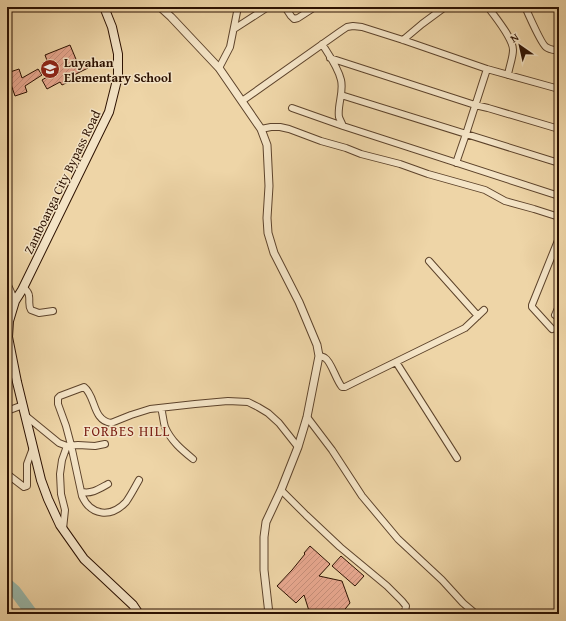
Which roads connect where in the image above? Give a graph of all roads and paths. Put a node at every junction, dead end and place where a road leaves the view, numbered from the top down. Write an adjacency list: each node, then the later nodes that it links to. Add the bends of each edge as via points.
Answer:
1 (104, 7): 34 (main road, Zamboanga City Bypass Road, via 118,54 118,76 109,112)
2 (160, 7): 15 (street)
3 (238, 7): 10 (street)
4 (268, 7): 10 (street)
5 (285, 7): 6 (street, via 294,19)
6 (315, 7)
7 (445, 7): 11 (street)
8 (488, 7): 17 (street, via 512,43)
9 (525, 7): 13 (street, via 542,42 548,48)
10 (234, 29): 15 (street, via 230,47)
11 (403, 40): 12 (street, via 352,26); 16 (street)
12 (322, 44): 14 (street); 20 (street)
13 (559, 51)
14 (330, 58): 19 (street, via 341,80); 21 (street)
15 (219, 68): 20 (street)
16 (487, 69): 17 (street); 21 (street)
17 (508, 75): 18 (street)
18 (559, 89)
19 (341, 95): 23 (street, via 339,114); 26 (street)
20 (242, 101): 24 (street)
21 (475, 105): 25 (street); 26 (street)
22 (292, 108): 23 (street)
23 (343, 126): 27 (street)
24 (261, 129): 30 (street, via 289,129 361,154 485,190 505,201); 42 (street, via 268,145 268,233 274,253 317,345)
25 (559, 129)
26 (466, 134): 27 (street); 28 (street)
27 (456, 163): 29 (street)
28 (559, 163)
29 (559, 196)
30 (559, 218)
31 (559, 238): 41 (street, via 532,305)
32 (429, 261): 40 (street)
33 (7, 283): 35 (street)
34 (23, 287): 35 (main road, Zamboanga City Bypass Road); 38 (street, via 28,292 31,310)
35 (15, 301): 44 (main road, Zamboanga City Bypass Road, via 9,321 8,337)
36 (559, 306): 39 (street)
37 (484, 310): 40 (street)
38 (53, 311)
39 (555, 315)
40 (478, 316): 43 (street, via 450,337)
41 (552, 329)
42 (319, 356): 43 (street, via 328,360 339,384 343,387); 48 (street)
43 (396, 362): 53 (street)
44 (23, 405): 46 (street); 47 (main road, Zamboanga City Bypass Road)
45 (162, 408): 50 (street, via 150,409 108,422 102,420 88,391 81,387 58,398); 52 (street, via 228,401 248,402 268,413 279,423); 54 (street, via 164,426 175,443)
46 (7, 411)
47 (26, 416): 50 (street, via 59,442); 51 (main road, Zamboanga City Bypass Road)
48 (307, 417): 52 (street); 64 (street, via 362,496 398,539)
49 (105, 444): 50 (street)
50 (69, 446): 59 (street); 60 (street, via 62,460 60,474 65,510)
51 (33, 447): 55 (street, via 27,464 28,486 22,486); 60 (main road, Zamboanga City Bypass Road, via 48,500)
52 (298, 448): 58 (street)
53 (457, 458)
54 (193, 460)
55 (7, 474)
56 (139, 480): 59 (street, via 126,502 111,512 99,512 89,507)
57 (108, 484): 59 (street, via 90,493)
58 (281, 490): 62 (street, via 266,522 264,537 264,570); 63 (street, via 340,547 402,601 406,606)
59 (82, 492)
60 (63, 529): 61 (main road, Zamboanga City Bypass Road, via 84,559 133,605)
61 (139, 614)
62 (269, 614)
63 (402, 614)
64 (476, 614)

